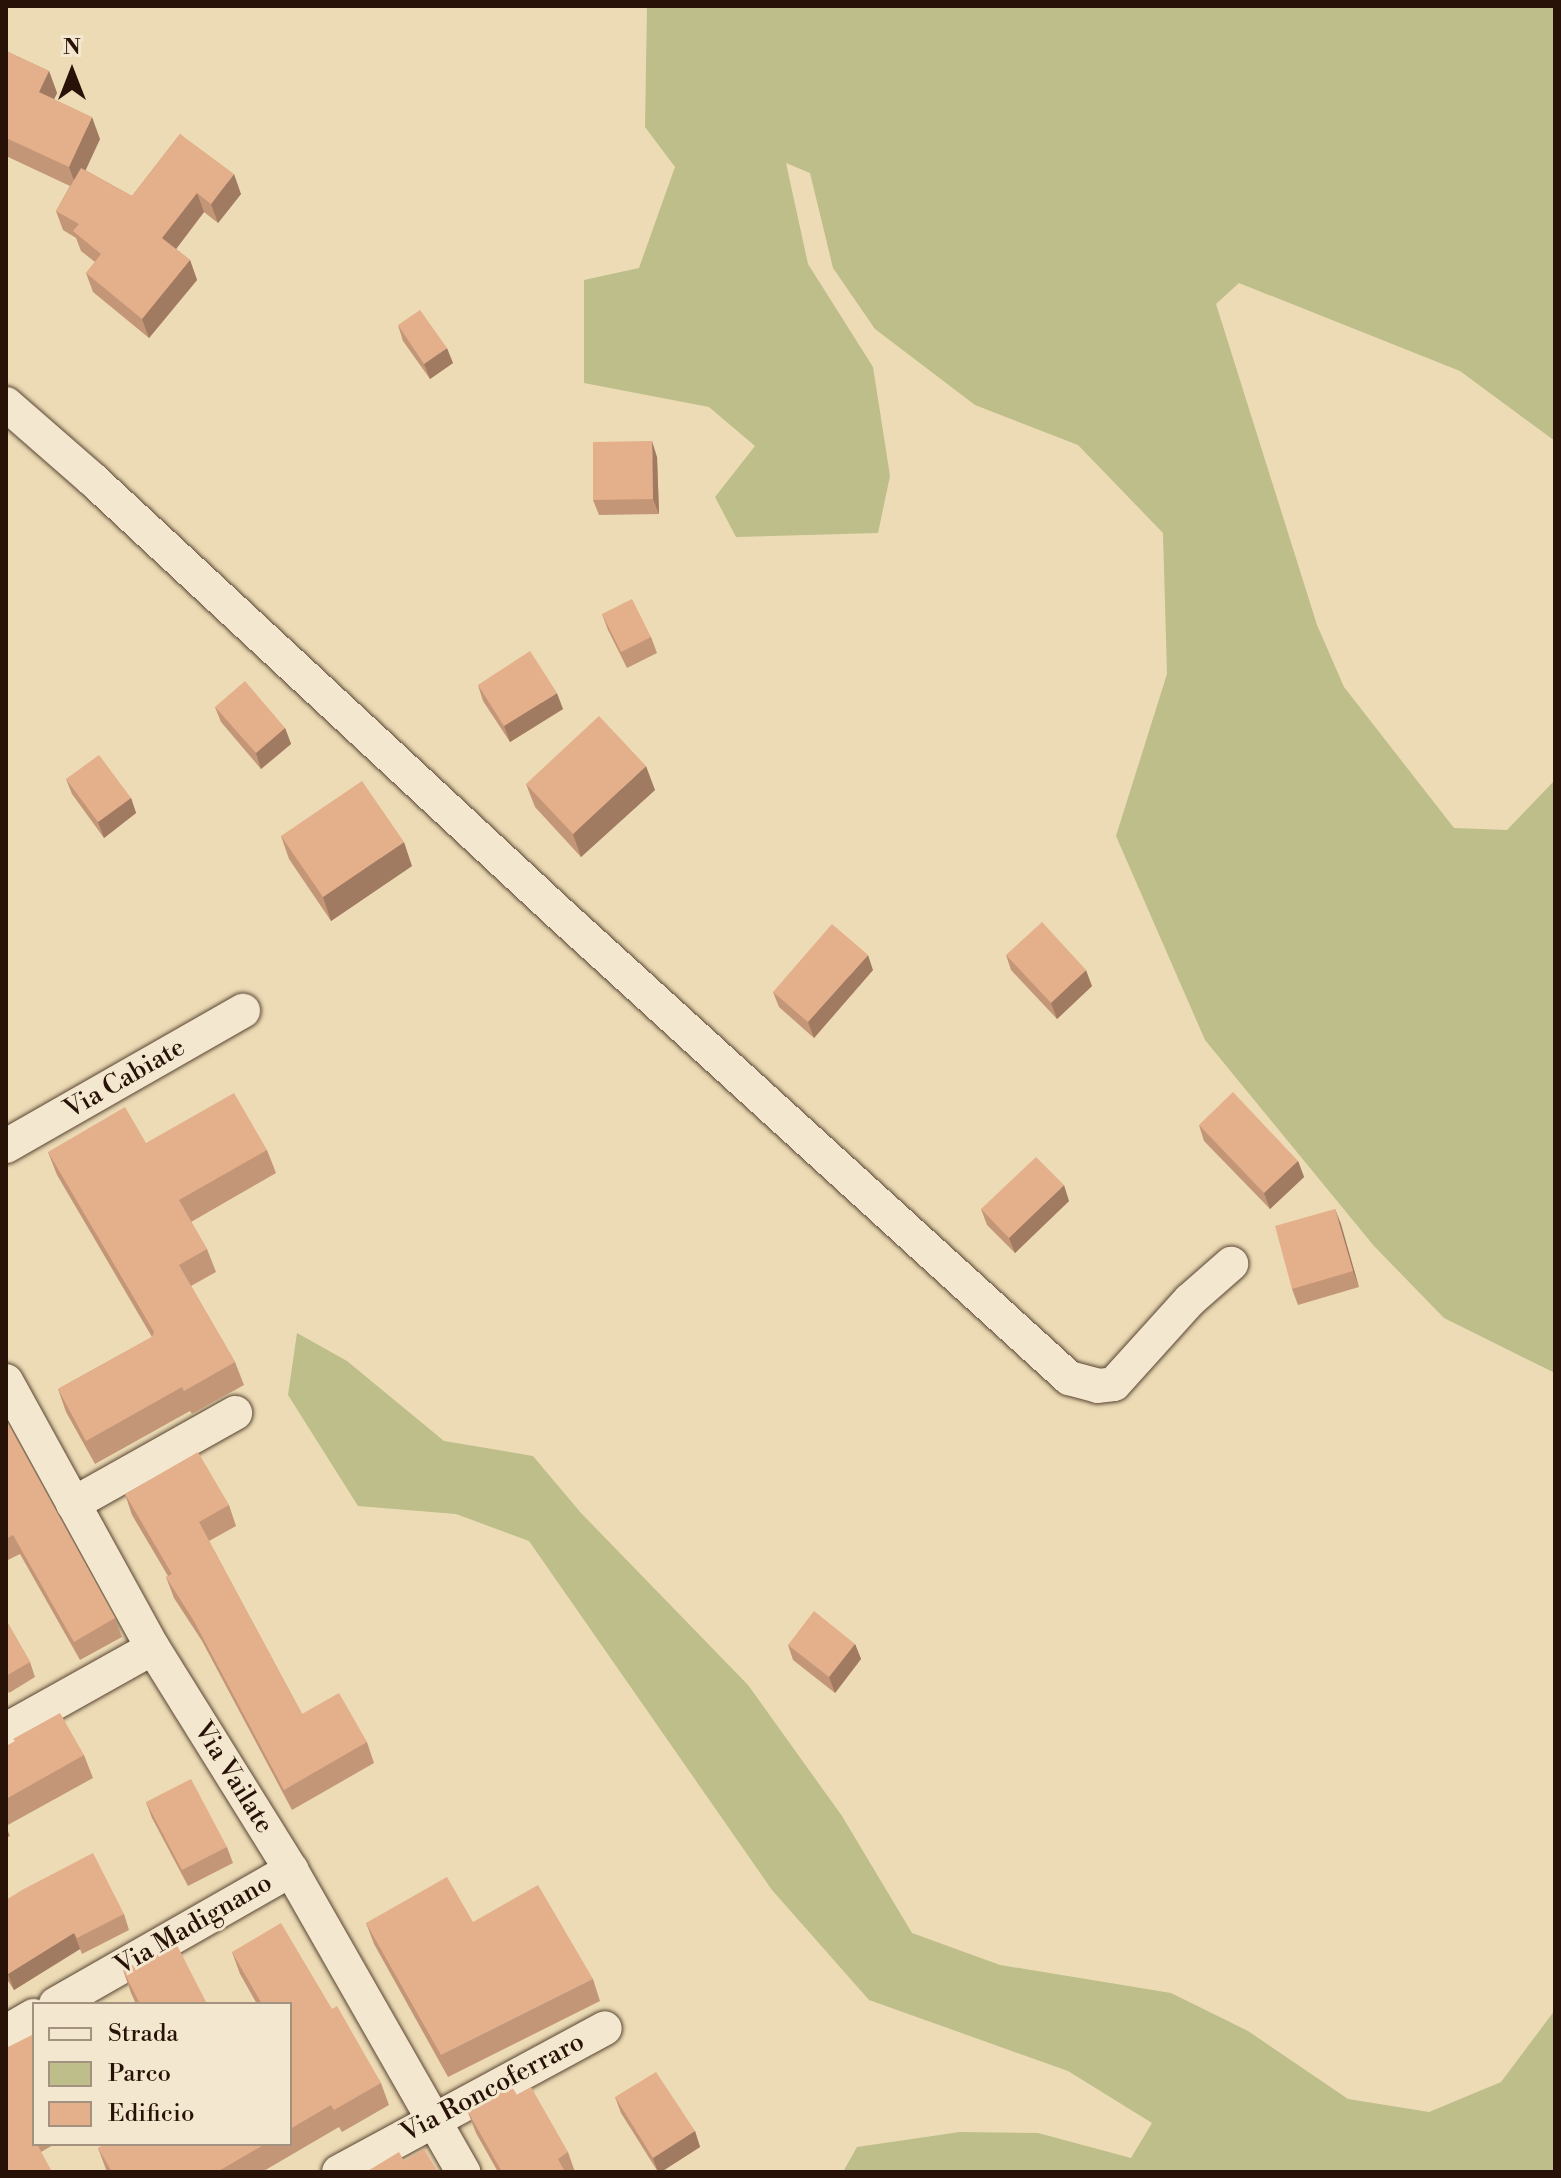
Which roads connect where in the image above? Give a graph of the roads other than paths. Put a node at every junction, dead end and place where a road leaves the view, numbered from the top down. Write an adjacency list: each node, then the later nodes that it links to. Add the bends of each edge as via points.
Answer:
1 (6, 404): 4 (street, via 1069,1378 1098,1386 1114,1384 1190,1300)
2 (243, 1011): 3 (street, Via Cabiate)
3 (6, 1146)
4 (1231, 1264)
5 (6, 1381): 7 (street, Via Vailate)
6 (235, 1413): 7 (street)
7 (73, 1504): 8 (street, Via Vailate)
8 (153, 1648): 9 (street); 10 (street, Via Vailate)
9 (6, 1730)
10 (291, 1870): 11 (street, Via Madignano); 15 (street, Via Vailate)
11 (60, 2002)
12 (32, 2017): 14 (street)
13 (605, 2028): 15 (street, Via Roncoferraro)
14 (6, 2032)
15 (433, 2119): 16 (street, Via Roncoferraro); 17 (street, Via Vailate)
16 (339, 2172)
17 (463, 2172)

